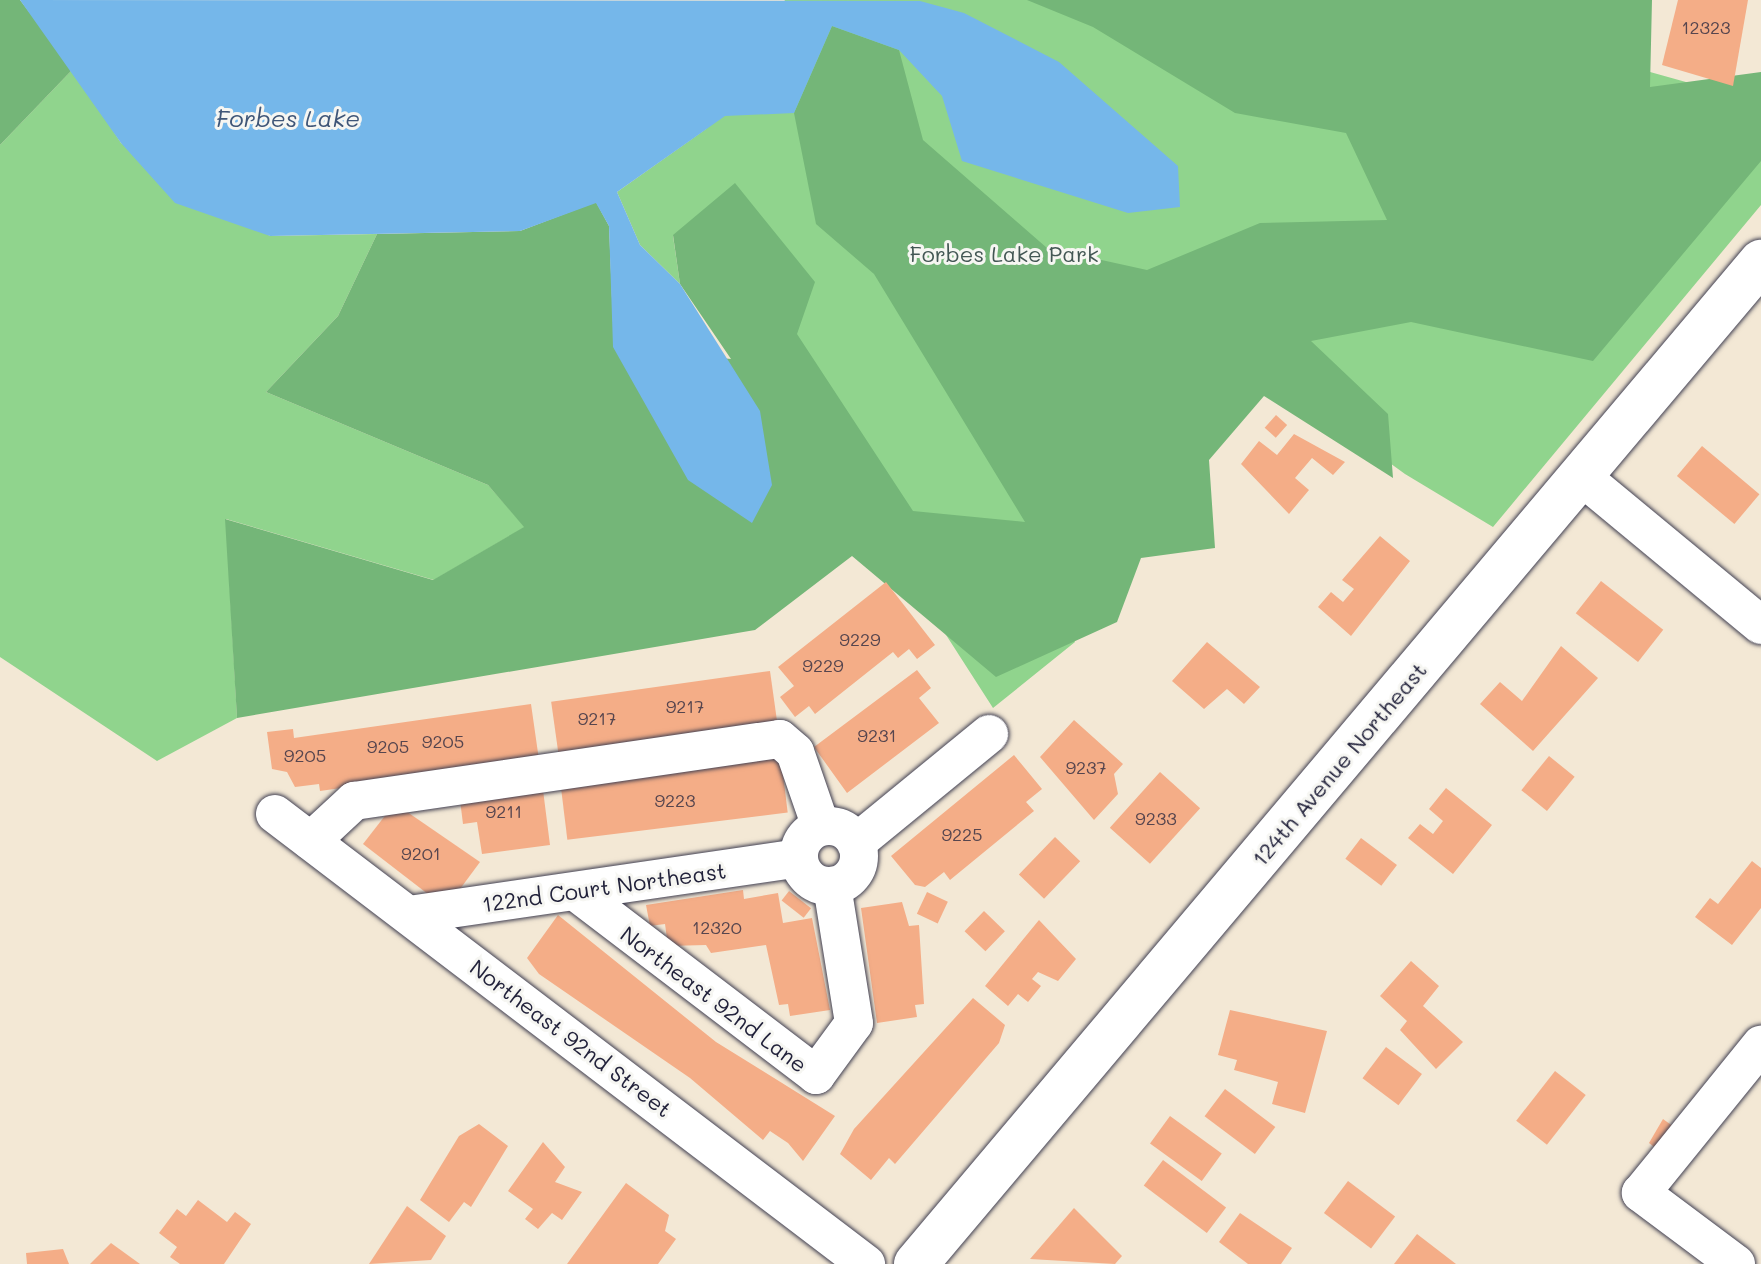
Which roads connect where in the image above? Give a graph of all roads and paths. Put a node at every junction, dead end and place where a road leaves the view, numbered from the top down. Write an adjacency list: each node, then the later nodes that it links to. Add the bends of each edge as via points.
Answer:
1 (1761, 262): 2 (main road, 124th Avenue Northeast)
2 (1582, 477): 3 (street); 15 (main road, 124th Avenue Northeast)
3 (1761, 625)
4 (989, 734): 8 (street)
5 (275, 814): 7 (street, Northeast 92nd Street)
6 (821, 827): 7 (street, via 795,752 780,739 354,801); 8 (street, via 841,829); 9 (street, via 804,840)
7 (311, 841): 12 (street, Northeast 92nd Street)
8 (856, 843): 10 (street, via 855,871)
9 (799, 858): 10 (street, via 813,881); 11 (street, 122nd Court Northeast)
10 (832, 886): 11 (street, Northeast 92nd Lane, via 854,1023 816,1075)
11 (576, 892): 12 (street, 122nd Court Northeast)
12 (409, 915): 14 (street, Northeast 92nd Street)
13 (1761, 1045): 16 (street, via 1641,1193)
14 (866, 1264)
15 (916, 1264)
16 (1736, 1264)

